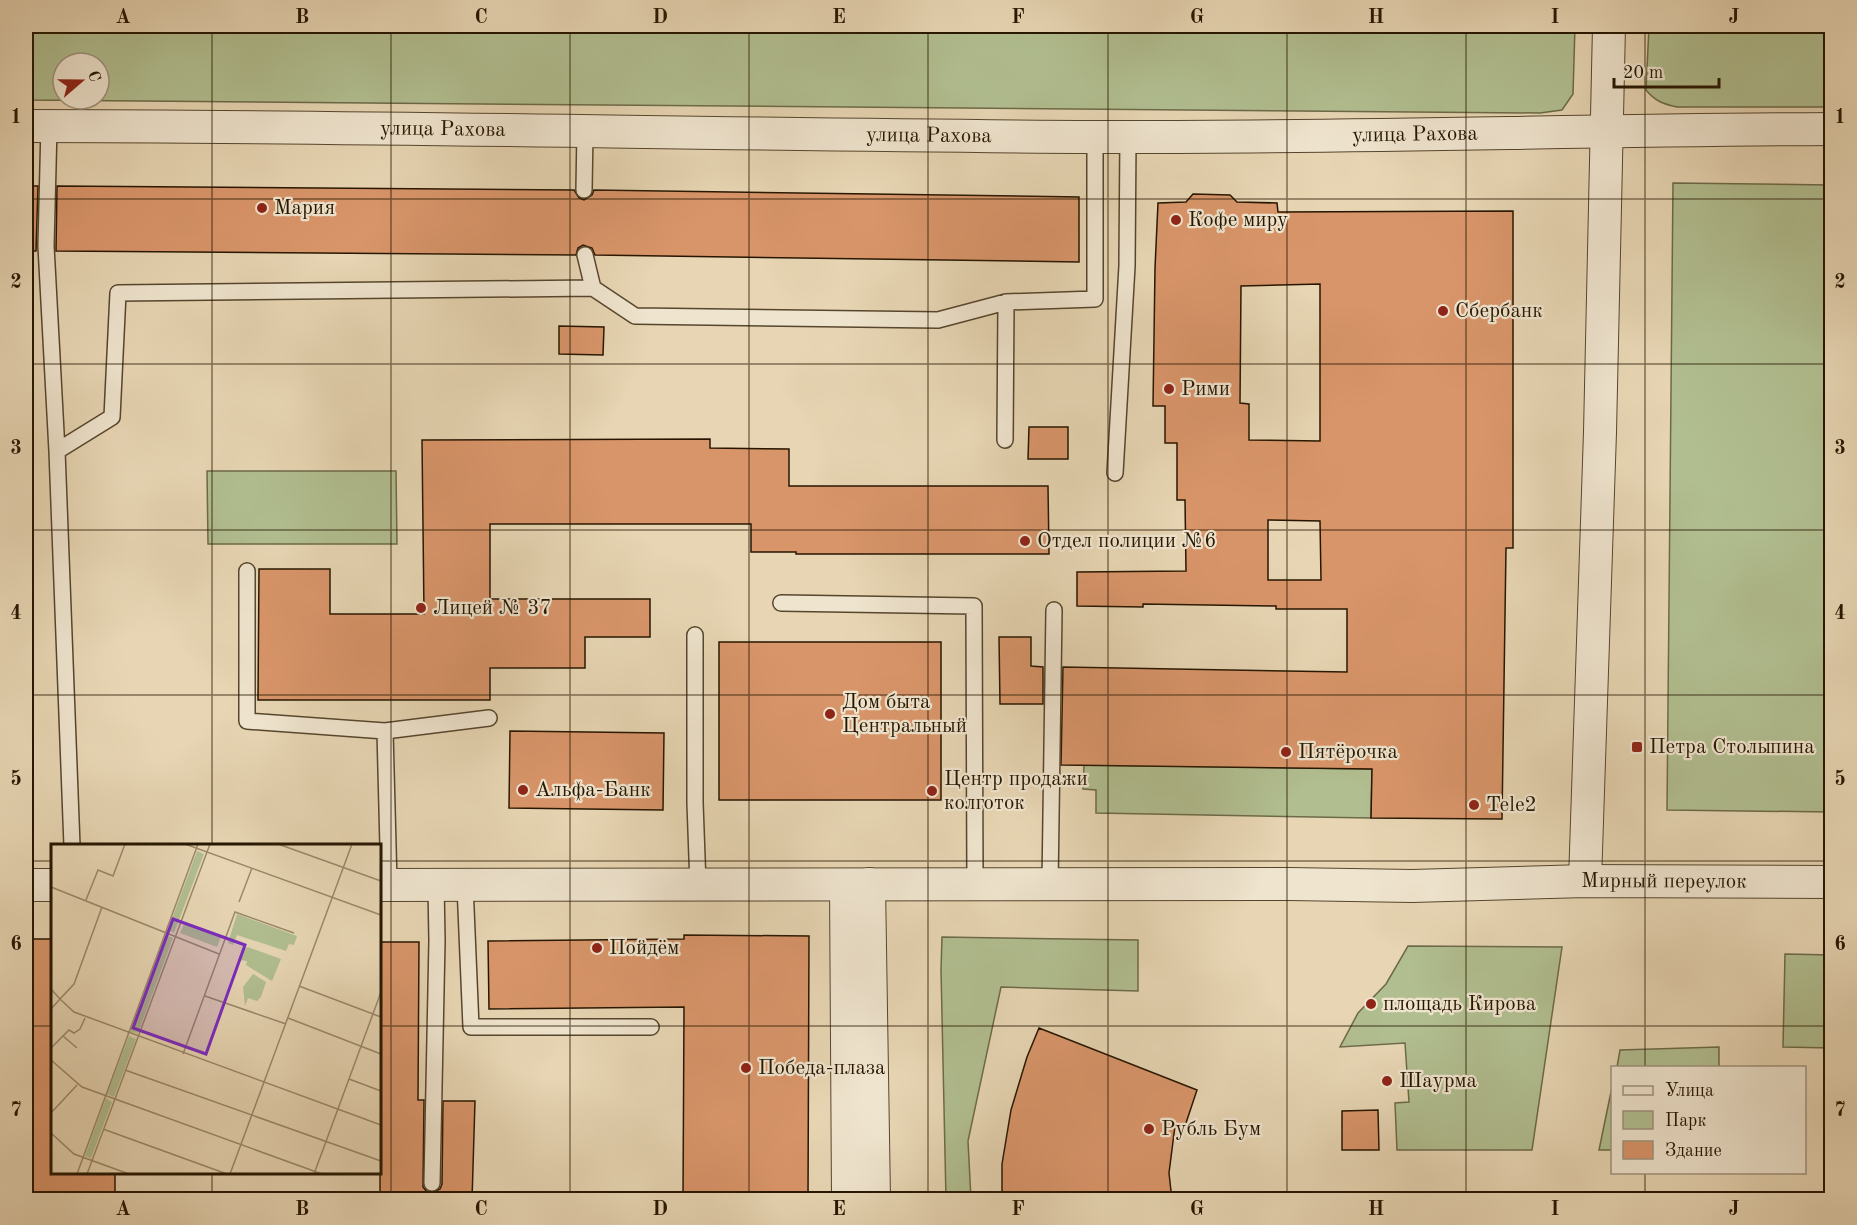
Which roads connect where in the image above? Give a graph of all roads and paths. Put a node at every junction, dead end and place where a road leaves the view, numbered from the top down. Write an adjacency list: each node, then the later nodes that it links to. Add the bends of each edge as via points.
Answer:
1 (1609, 26): 5 (street)
2 (37, 126): 4 (street, улица Рахова); 13 (lane)
3 (1832, 129): 5 (street, улица Рахова)
4 (585, 131): 6 (street, улица Рахова); 8 (lane)
5 (1607, 131): 7 (street, улица Рахова); 22 (street)
6 (1095, 137): 7 (street, улица Рахова); 11 (lane, via 1095,299)
7 (1128, 137): 14 (lane, via 1127,266)
8 (584, 190)
9 (585, 255): 10 (lane)
10 (592, 288): 11 (lane, via 635,315 938,320); 13 (lane, via 117,292 112,417)
11 (1006, 302): 12 (lane)
12 (1005, 440)
13 (57, 451): 21 (lane)
14 (1114, 473)
15 (247, 571): 20 (lane, via 247,721)
16 (781, 603): 30 (lane, via 974,606)
17 (1054, 610): 31 (lane)
18 (695, 634): 28 (lane)
19 (489, 718): 20 (lane)
20 (385, 731): 26 (lane)
21 (72, 844)
22 (1585, 881): 23 (street, Мирный переулок); 31 (street, Мирный переулок, via 1412,886)
23 (1832, 882)
24 (26, 885): 25 (street)
25 (51, 885)
26 (384, 885): 27 (street, Мирный переулок)
27 (450, 885): 28 (street, Мирный переулок); 32 (lane, via 471,1027); 33 (lane, via 437,941)
28 (698, 885): 29 (street, Мирный переулок)
29 (857, 885): 30 (street, Мирный переулок); 34 (street); 35 (street)
30 (975, 885): 31 (street, Мирный переулок)
31 (1050, 885)
32 (651, 1027)
33 (432, 1184)
34 (848, 1200)
35 (874, 1200)

